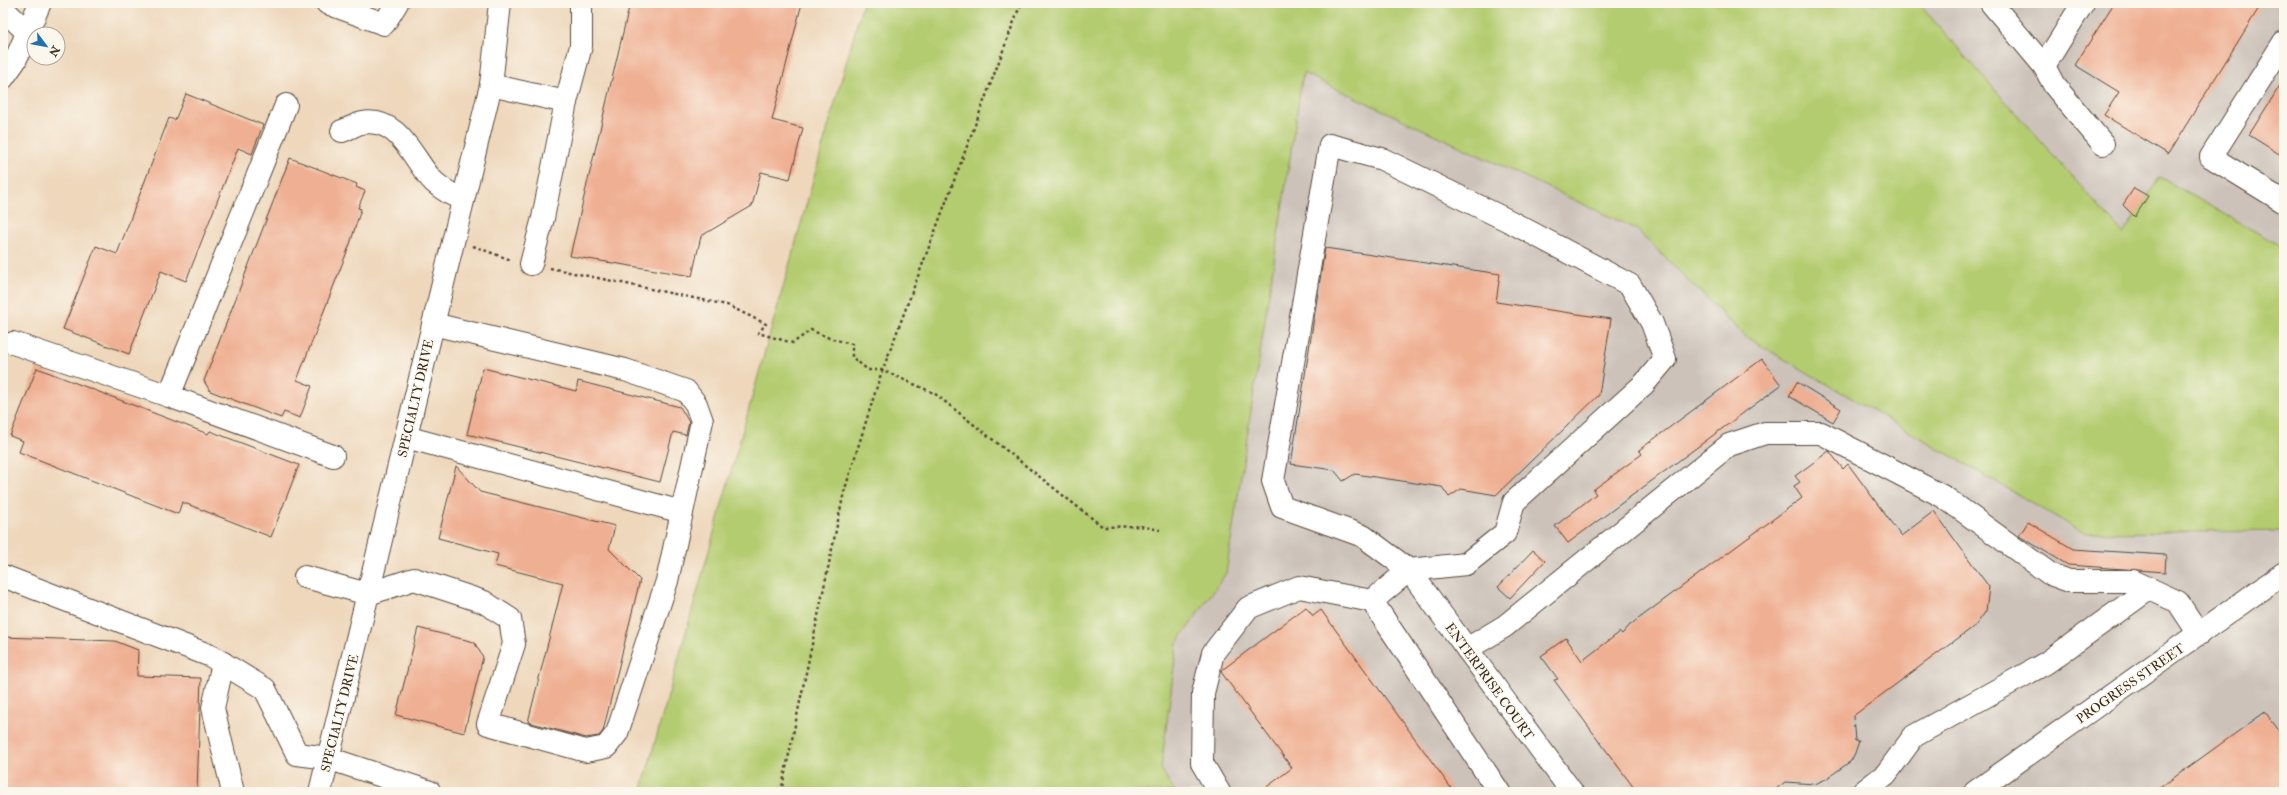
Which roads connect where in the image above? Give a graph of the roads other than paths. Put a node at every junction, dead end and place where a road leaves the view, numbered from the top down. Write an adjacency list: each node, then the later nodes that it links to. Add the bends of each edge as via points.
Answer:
1 (40, 3): 9 (street)
2 (327, 3): 3 (street, via 384,24)
3 (396, 3)
4 (500, 3): 15 (street, SPECIALTY DRIVE)
5 (581, 3): 16 (street, via 580,46)
6 (1991, 3): 13 (street)
7 (2083, 3): 13 (street)
8 (3, 10): 10 (street)
9 (30, 26)
10 (26, 31)
11 (26, 34): 14 (street, via 15,61)
12 (2284, 42): 21 (street, via 2211,157)
13 (2044, 66): 19 (street, via 2054,85)
14 (3, 78)
15 (491, 84): 16 (street); 20 (street, SPECIALTY DRIVE)
16 (566, 102): 22 (street, via 543,218)
17 (286, 105): 25 (street)
18 (342, 131): 20 (street, via 362,123 376,123 387,127 398,134 434,182)
19 (2103, 144)
20 (463, 200): 23 (street, SPECIALTY DRIVE)
21 (2284, 202)
22 (531, 264)
23 (433, 324): 26 (street, SPECIALTY DRIVE); 28 (street, via 626,370 686,391 696,404 702,421)
24 (13, 343): 25 (street)
25 (168, 396): 27 (street)
26 (406, 437): 28 (street); 34 (street, SPECIALTY DRIVE)
27 (333, 456)
28 (682, 512): 34 (street, via 667,581 617,733 606,747 586,752 488,724 514,644 510,619 484,602 414,579)
29 (1409, 570): 29 (street, ENTERPRISE COURT, via 1363,536 1282,507 1273,481 1330,145 1382,159 1511,222 1630,286 1652,323 1665,359 1644,384 1514,502 1505,532 1466,564); 35 (street); 37 (street, ENTERPRISE COURT)
30 (2284, 574): 36 (street, PROGRESS STREET)
31 (3, 576): 38 (street, via 211,656)
32 (305, 577): 34 (street)
33 (2149, 589): 36 (street, via 2178,602); 37 (street, via 2133,581 2069,581 2050,574 1944,497 1821,433 1765,432 1729,445 1505,626); 46 (street, via 2046,663 1914,736 1886,774)
34 (368, 594): 39 (street, SPECIALTY DRIVE)
35 (1372, 601): 43 (street, via 1299,588 1248,608 1213,653 1203,693 1202,762); 44 (street)
36 (2199, 634): 47 (street, PROGRESS STREET)
37 (1467, 649): 45 (street, ENTERPRISE COURT)
38 (223, 663): 39 (street, via 265,689 297,754); 40 (street, via 213,708)
39 (328, 758): 41 (street, SPECIALTY DRIVE); 42 (street)
40 (231, 792)
41 (320, 792)
42 (430, 792)
43 (1219, 792)
44 (1499, 792)
45 (1572, 792)
46 (1864, 792)
47 (1975, 792)

